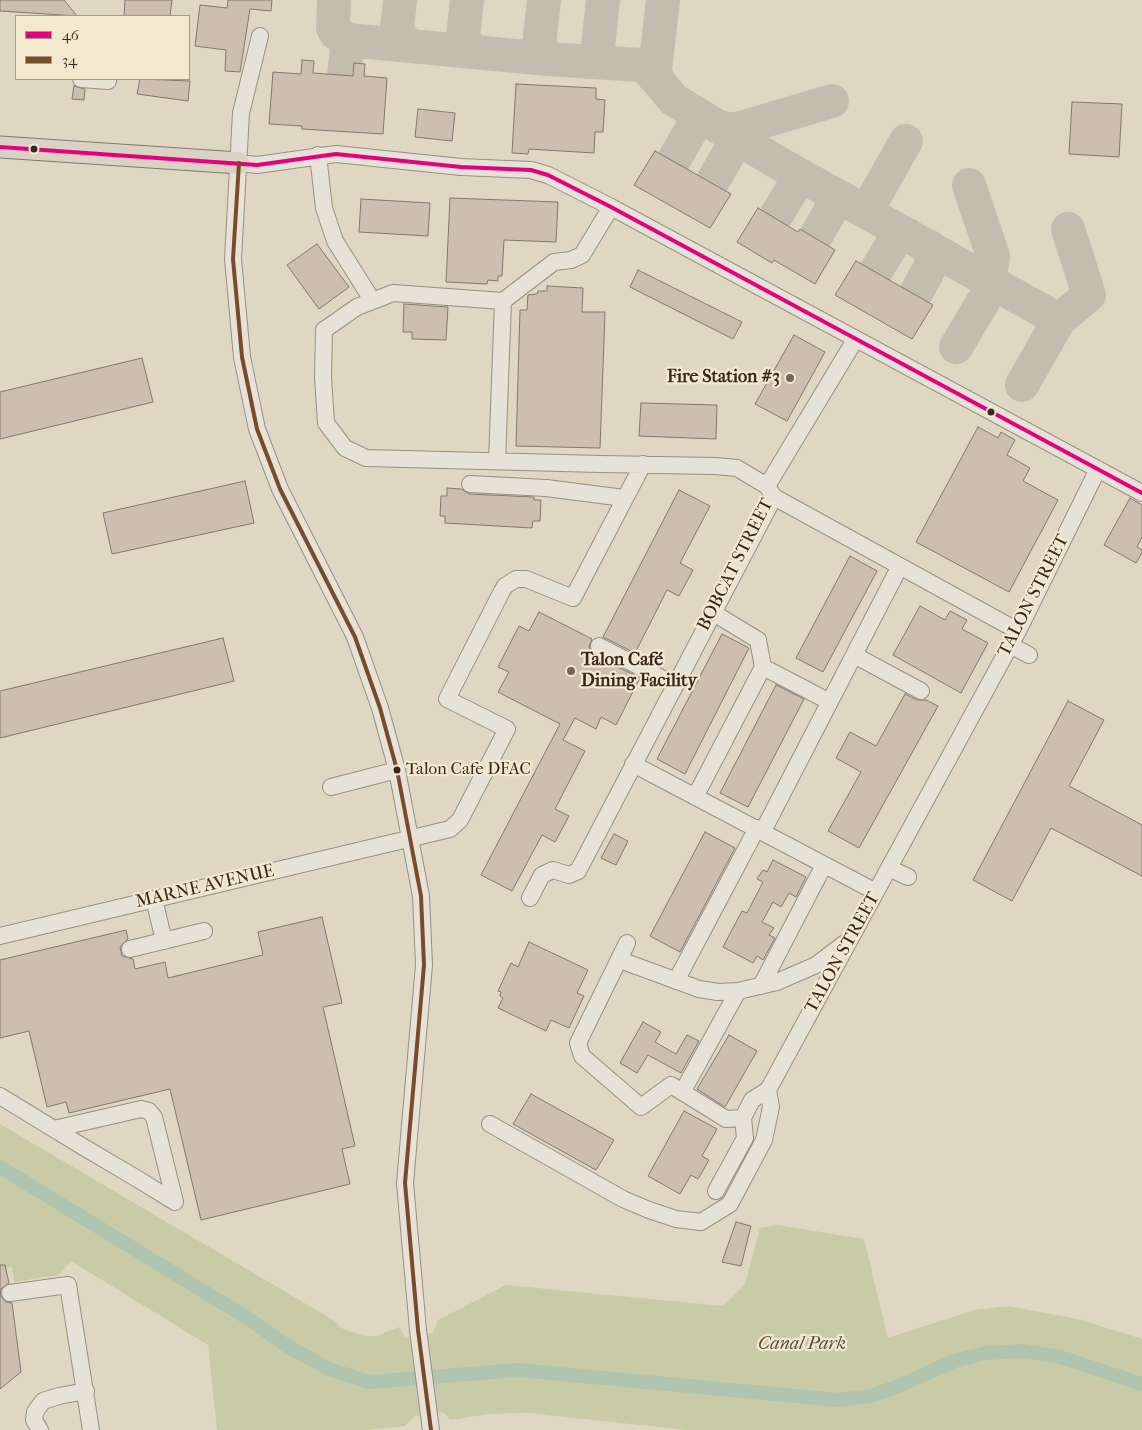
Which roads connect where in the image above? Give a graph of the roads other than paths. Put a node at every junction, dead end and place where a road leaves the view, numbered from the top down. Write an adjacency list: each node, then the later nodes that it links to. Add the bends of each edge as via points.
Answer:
1 (260, 36): 6 (street, via 233,115)
2 (94, 80): 3 (street)
3 (108, 81)
4 (0, 147): 6 (main road)
5 (318, 155): 6 (street, via 257,165); 7 (street, via 531,170 548,175); 8 (street, via 324,208 335,241)
6 (238, 163): 30 (street, via 226,259 257,429 280,489 355,637 380,708)
7 (611, 207): 9 (street, via 588,259 554,262); 10 (street)
8 (372, 300): 9 (street, via 393,293); 11 (street, via 324,330 323,394 326,423 332,433 346,448 366,458)
9 (503, 301): 11 (street)
10 (855, 340): 13 (street); 15 (street, BOBCAT STREET)
11 (497, 461): 12 (street)
12 (642, 464): 15 (street, via 737,468); 17 (street)
13 (1098, 469): 16 (street); 20 (street, TALON STREET)
14 (470, 484): 17 (street, via 546,488)
15 (771, 491): 18 (street); 19 (street, BOBCAT STREET)
16 (1142, 493)
17 (624, 498): 34 (street, MARNE AVENUE, via 573,598 526,579 516,579 505,586 447,699 507,730 460,820 450,829)
18 (900, 566): 20 (street); 23 (street)
19 (712, 612): 25 (street, via 758,640); 26 (street, BOBCAT STREET)
20 (1018, 630): 21 (street, TALON STREET)
21 (1010, 645): 24 (street); 36 (street, TALON STREET)
22 (599, 646): 26 (street)
23 (854, 655): 27 (street); 28 (street)
24 (1029, 655)
25 (762, 667): 28 (street); 32 (street)
26 (675, 685): 29 (street, BOBCAT STREET)
27 (921, 691)
28 (830, 702): 33 (street)
29 (633, 764): 32 (street); 39 (street, BOBCAT STREET, via 578,871 570,875 553,870 542,875)
30 (396, 770): 31 (street); 34 (street)
31 (331, 787)
32 (695, 797): 33 (street)
33 (760, 830): 35 (street); 48 (street)
34 (409, 838): 40 (street, MARNE AVENUE); 60 (street, via 421,896 424,965 405,1183)
35 (824, 865): 38 (street); 49 (street)
36 (889, 868): 37 (street); 38 (street, TALON STREET)
37 (908, 877)
38 (876, 892): 43 (street, TALON STREET)
39 (530, 898)
40 (154, 899): 42 (street, MARNE AVENUE); 44 (street)
41 (204, 931): 44 (street)
42 (0, 936)
43 (851, 938): 49 (street, via 816,965); 51 (street, TALON STREET)
44 (164, 941): 46 (street)
45 (627, 943): 47 (street)
46 (130, 949)
47 (620, 960): 48 (street); 52 (street, via 578,1043 582,1056 641,1106 671,1085)
48 (676, 981): 50 (street, via 699,989)
49 (761, 986): 50 (street)
50 (738, 991): 52 (street)
51 (768, 1090): 54 (street, via 752,1100); 55 (street, via 770,1107 764,1140 730,1204 701,1222 676,1219 623,1199)
52 (683, 1091): 54 (street, via 726,1119)
53 (0, 1096): 56 (street)
54 (743, 1118): 57 (street, via 745,1138)
55 (490, 1124)
56 (54, 1129): 56 (street, via 136,1178 175,1202 154,1117 149,1111 141,1109)
57 (716, 1190)
58 (10, 1293): 59 (street, via 68,1285)
59 (86, 1391): 61 (street, via 43,1401 35,1412 34,1420); 62 (street)
60 (430, 1422)
61 (40, 1430)
62 (92, 1430)

